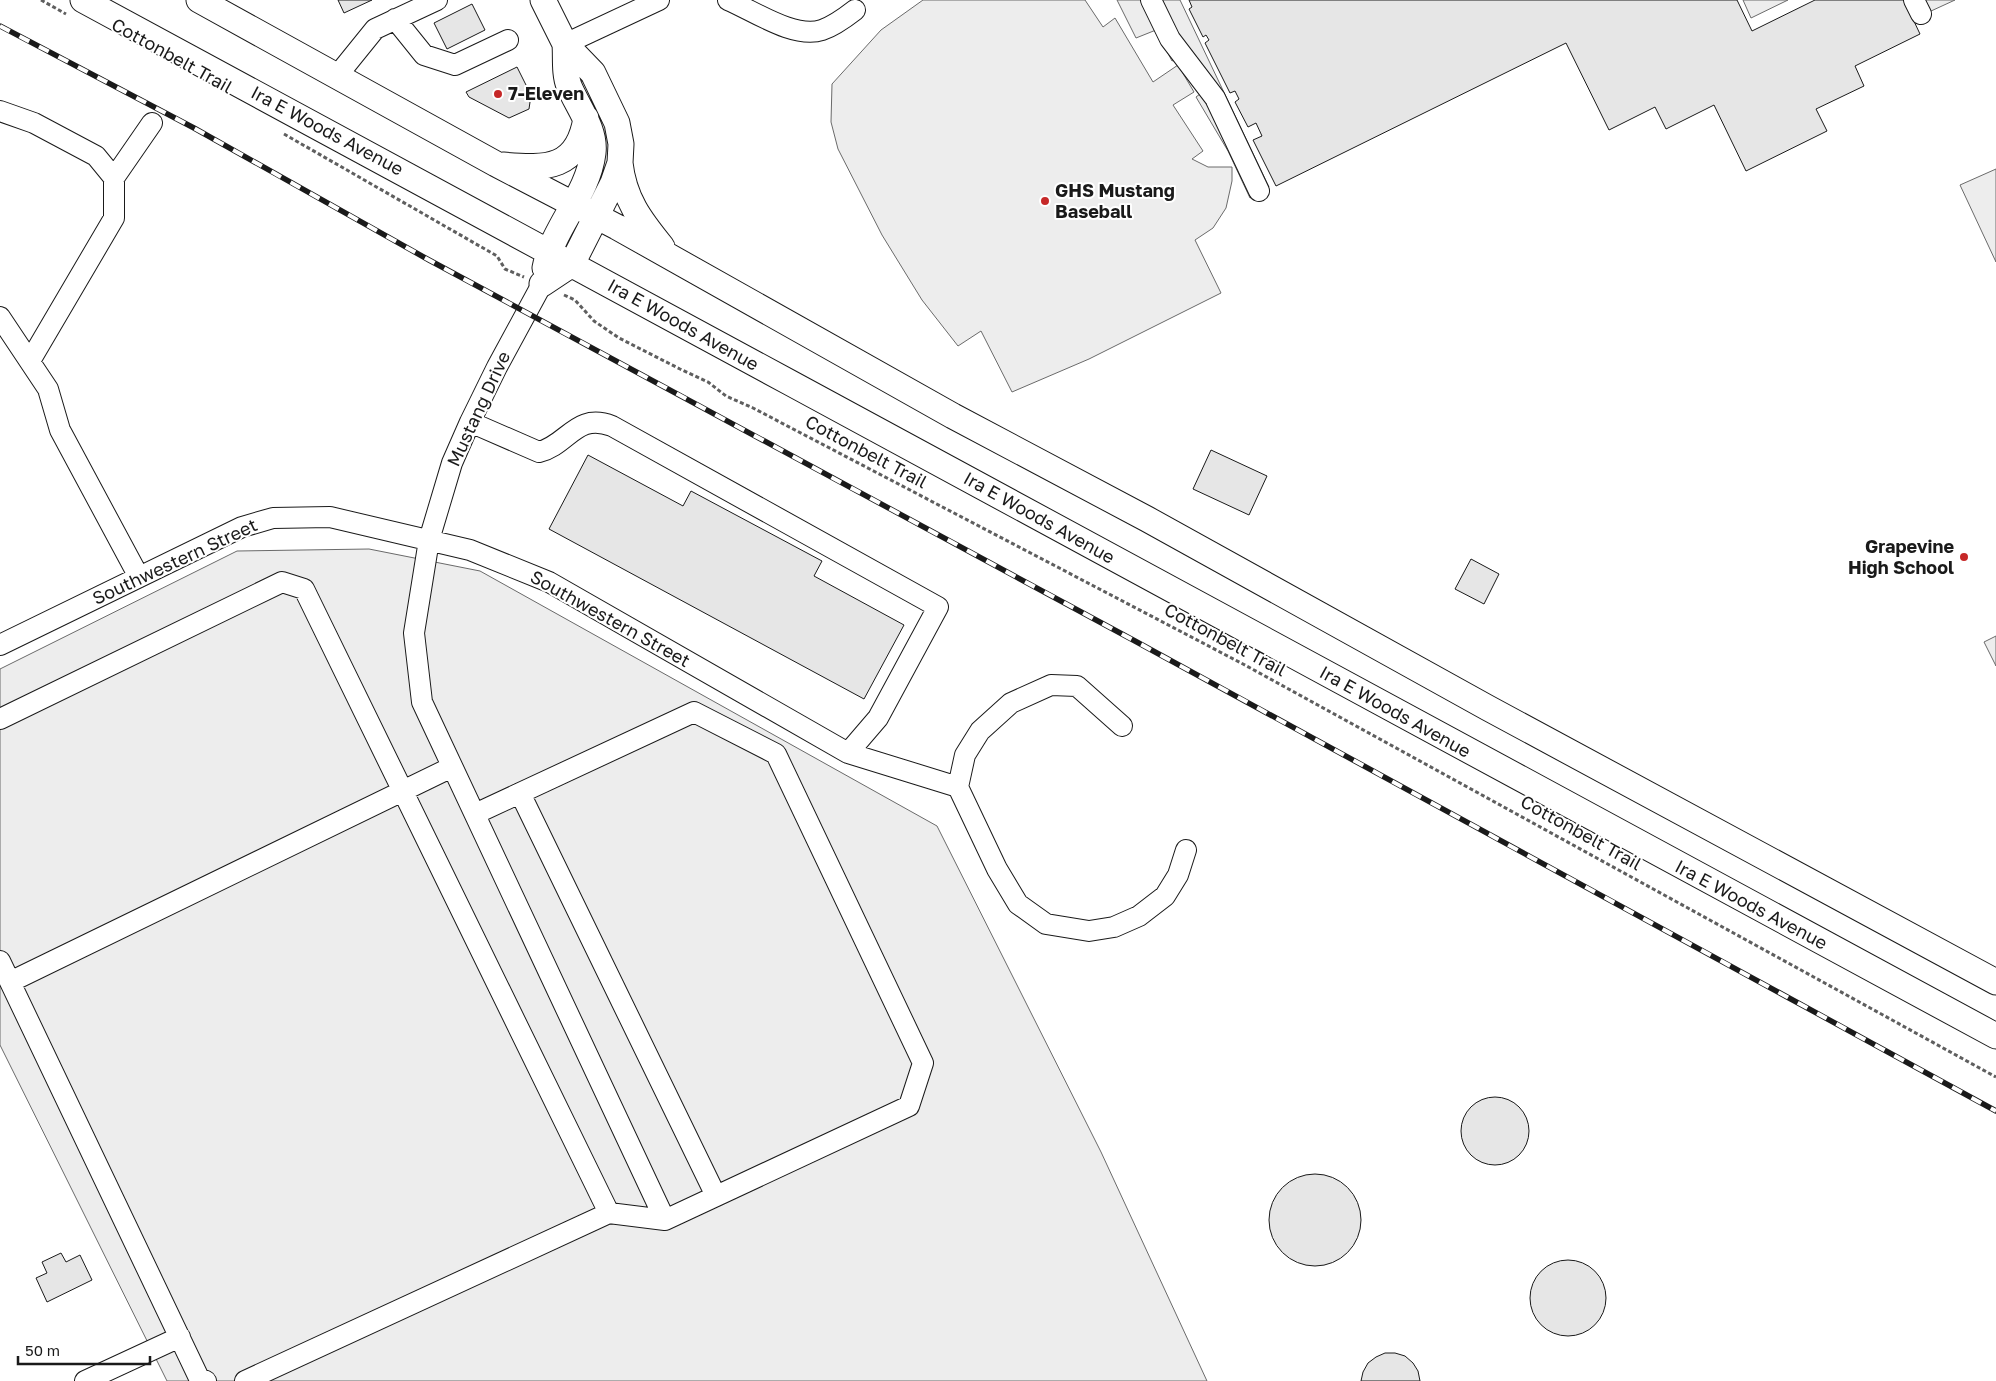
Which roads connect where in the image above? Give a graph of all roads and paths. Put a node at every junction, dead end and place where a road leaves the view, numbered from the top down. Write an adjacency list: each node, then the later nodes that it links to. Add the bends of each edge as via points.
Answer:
1 (41, 0): 9 (path)
2 (199, 0): 13 (main road)
3 (437, 0): 10 (street)
4 (543, 0): 12 (main road, Mustang Drive)
5 (659, 0): 12 (street)
6 (728, 0): 8 (street, via 803,32 822,30 843,19)
7 (1151, 0): 21 (street, via 1170,39 1215,98)
8 (858, 3)
9 (79, 9): 24 (main road, Ira E Woods Avenue)
10 (395, 19): 11 (street, via 424,54 455,65); 13 (street, via 375,29)
11 (508, 40)
12 (565, 44): 15 (main road, Mustang Drive, via 568,84); 18 (main road, Mustang Drive, via 593,73 608,101 617,123)
13 (337, 76): 19 (main road)
14 (0, 111): 20 (street, via 34,123 96,156)
15 (586, 118): 19 (main road, via 578,146 557,162 530,168); 22 (main road, Mustang Drive, via 594,152)
16 (152, 123): 20 (street)
17 (284, 134): 27 (path, Cottonbelt Trail, via 497,256 505,269)
18 (620, 163): 23 (main road, Mustang Drive); 25 (main road, via 629,202)
19 (496, 164): 22 (main road)
20 (114, 178): 29 (street, via 114,218)
21 (1259, 191)
22 (573, 204): 23 (main road); 24 (main road, Mustang Drive)
23 (596, 216): 25 (main road); 26 (main road, Mustang Drive)
24 (548, 251): 26 (main road, Ira E Woods Avenue); 27 (main road, Mustang Drive)
25 (671, 259): 45 (main road, via 1488,708)
26 (572, 264): 27 (main road, Mustang Drive); 46 (main road, Ira E Woods Avenue)
27 (542, 284): 30 (street, Mustang Drive); 47 (path, Cottonbelt Trail, via 575,298 594,321 619,338 1243,664)
28 (0, 317): 29 (street)
29 (30, 360): 32 (street, via 48,390 60,430)
30 (470, 422): 31 (street, Mustang Drive, via 452,463); 36 (street, via 539,452 553,447 574,429 588,423 596,421 612,426 938,607 878,718)
31 (430, 540): 32 (street, Southwestern Street, via 330,517 273,518 242,527); 36 (street, Southwestern Street, via 470,550 548,582); 37 (street, Mustang Drive, via 414,633 422,702)
32 (139, 577): 33 (street, Southwestern Street)
33 (0, 645)
34 (0, 719): 39 (street, via 282,582 304,590)
35 (1122, 726): 38 (street, via 1077,686 1051,685 1011,702 980,731 965,754)
36 (848, 752): 38 (street, Southwestern Street)
37 (452, 766): 39 (street); 41 (street, Mustang Drive)
38 (958, 787): 42 (street, via 1018,904 1046,924 1089,930 1114,927 1139,916 1165,896 1178,876)
39 (403, 790): 44 (street); 49 (street)
40 (520, 793): 41 (street); 48 (street); 48 (street, via 694,712 776,754 924,1063 909,1106)
41 (475, 814): 50 (street, Mustang Drive)
42 (1186, 850)
43 (0, 961): 44 (street)
44 (10, 982): 51 (street)
45 (1996, 982)
46 (1996, 1036)
47 (1996, 1077)
48 (716, 1196): 50 (street)
49 (609, 1213): 50 (street); 54 (street)
50 (665, 1220)
51 (180, 1337): 52 (street); 53 (street, via 200,1378)
52 (85, 1381)
53 (206, 1381)
54 (245, 1381)

